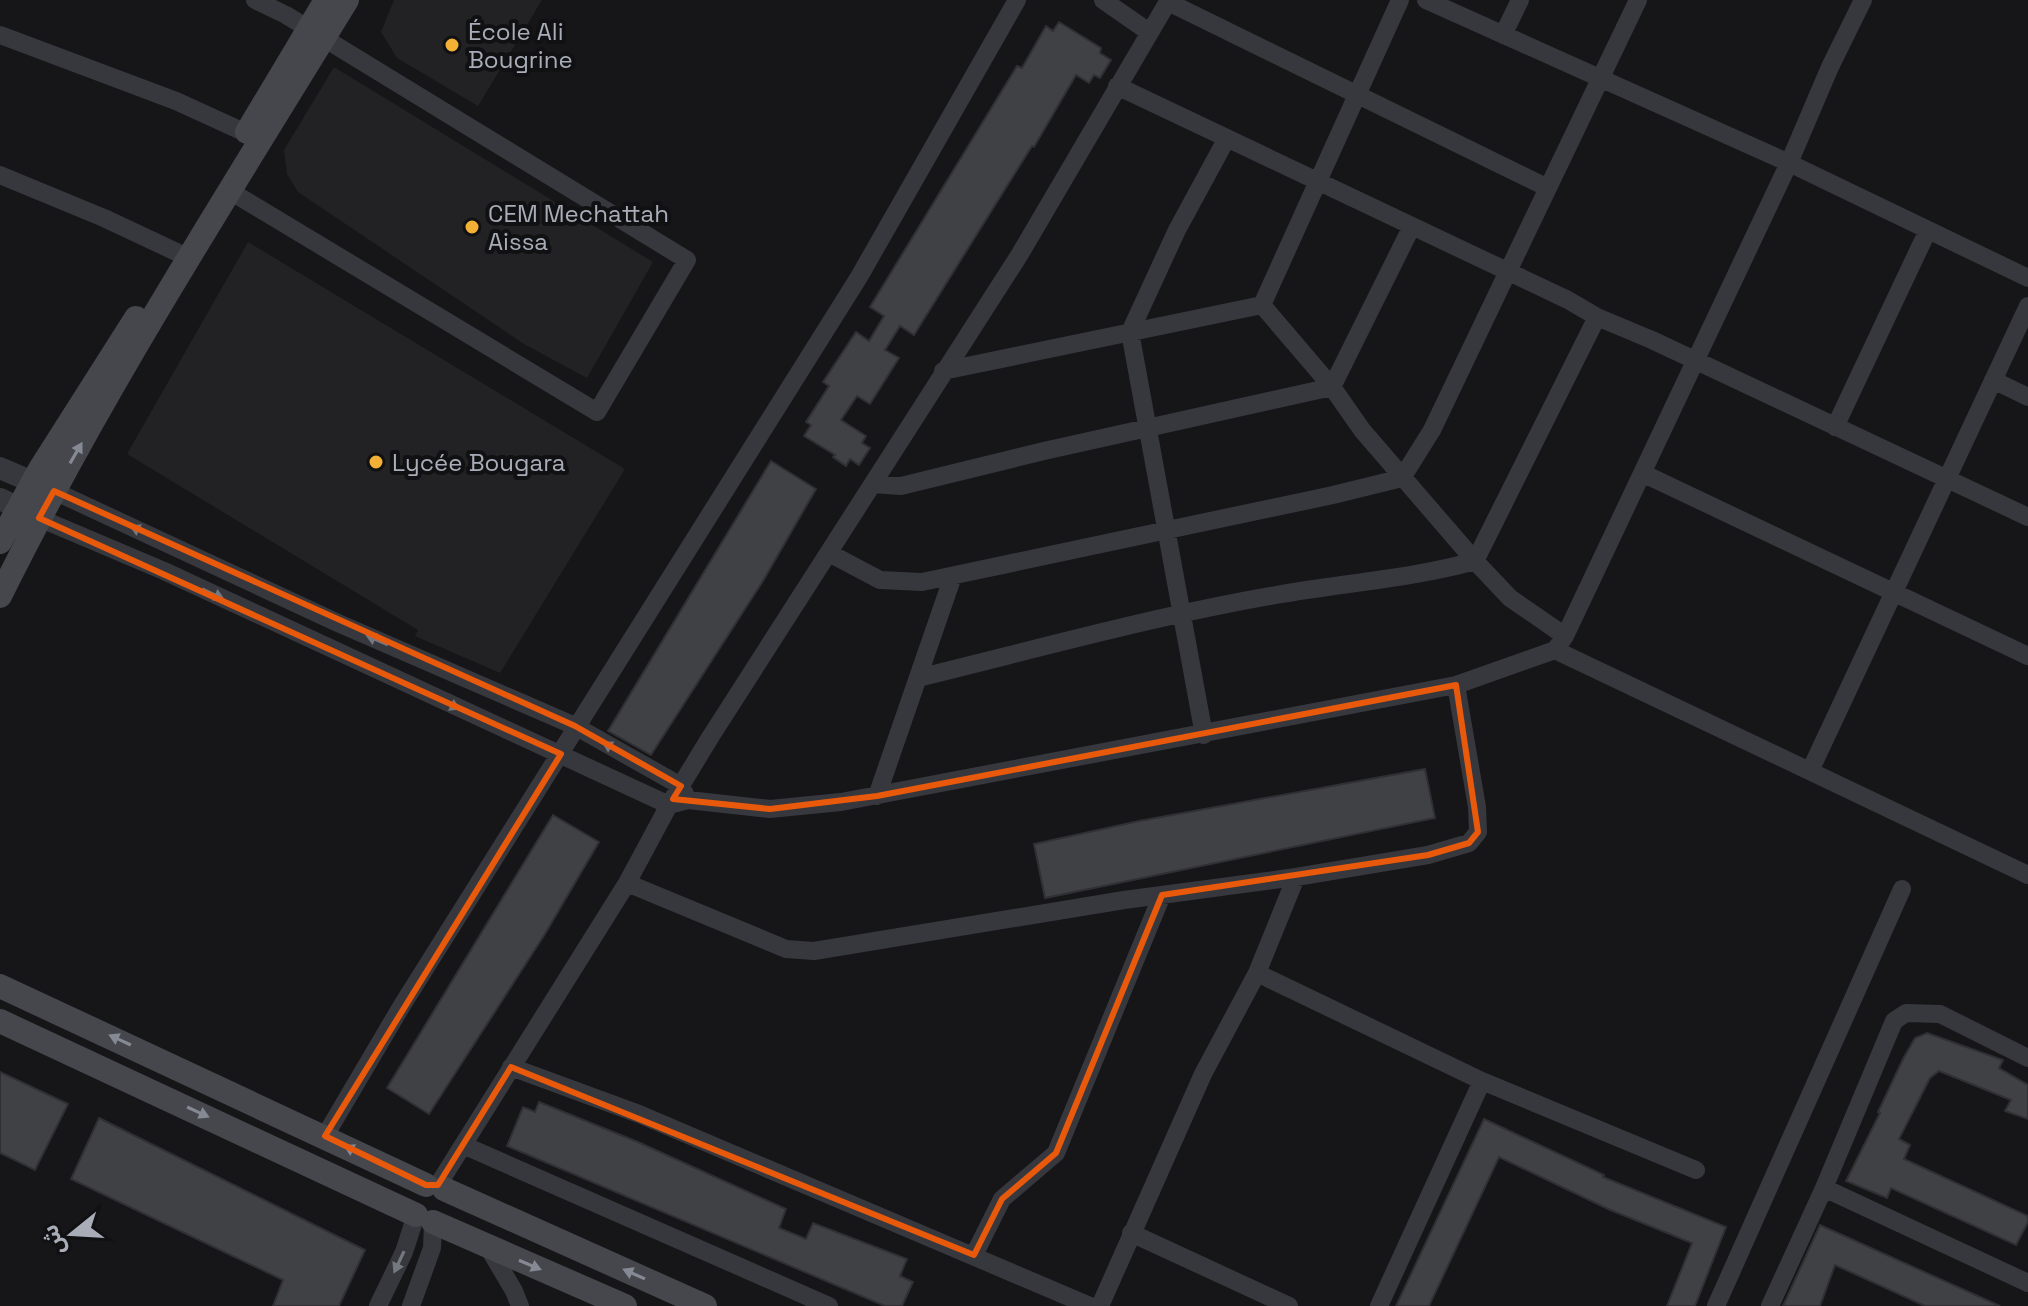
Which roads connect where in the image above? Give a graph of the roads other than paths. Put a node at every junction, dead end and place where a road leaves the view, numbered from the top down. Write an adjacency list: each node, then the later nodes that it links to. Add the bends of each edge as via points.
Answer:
1 (255, 0): 14 (street)
2 (326, 0): 14 (main road)
3 (347, 0): 14 (main road)
4 (1017, 0): 62 (street, via 859,277)
5 (1103, 0): 12 (street)
6 (1400, 0): 18 (street)
7 (1426, 0): 15 (street)
8 (1520, 0): 15 (street)
9 (1638, 0): 16 (street)
10 (1863, 0): 21 (street)
11 (1169, 1): 12 (street); 18 (street)
12 (1149, 32): 17 (street)
13 (0, 35): 19 (street)
14 (315, 35): 19 (main road); 25 (main road); 25 (street, via 687,260 597,412)
15 (1503, 35): 16 (street)
16 (1601, 79): 21 (street); 24 (street)
17 (1117, 86): 20 (street); 36 (street, via 1020,254)
18 (1357, 95): 23 (street); 24 (street)
19 (246, 133): 28 (main road)
20 (1227, 138): 23 (street); 34 (street)
21 (1789, 163): 27 (street); 35 (street)
22 (1, 179): 28 (street)
23 (1318, 181): 26 (street); 31 (street)
24 (1548, 188): 29 (street)
25 (230, 191): 28 (main road)
26 (1412, 226): 29 (street); 38 (street)
27 (1928, 230): 30 (street); 40 (street)
28 (182, 254): 47 (main road)
29 (1509, 272): 33 (street); 44 (street, via 1432,430)
30 (2028, 278)
31 (1262, 305): 34 (street); 38 (street)
32 (2028, 306): 37 (street)
33 (1597, 317): 35 (street); 53 (street)
34 (1130, 332): 36 (street); 41 (street)
35 (1693, 360): 40 (street); 43 (street)
36 (943, 371): 46 (street)
37 (1993, 380): 39 (street); 45 (street)
38 (1332, 387): 41 (street); 44 (street)
39 (2028, 397)
40 (1835, 427): 45 (street)
41 (1147, 429): 46 (street, via 901,486); 50 (street)
42 (0, 468): 47 (street)
43 (1642, 473): 55 (street); 58 (street)
44 (1402, 478): 50 (street); 53 (street)
45 (1946, 480): 49 (street); 55 (street)
46 (873, 484): 52 (street)
47 (43, 487): 48 (main road); 62 (street, one-way to 47)
48 (20, 508): 51 (main road); 56 (main road); 64 (street, one-way to 64)
49 (2028, 517)
50 (1166, 530): 54 (street); 57 (street)
51 (0, 542)
52 (829, 553): 54 (street, via 880,580 922,582); 66 (street)
53 (1475, 561): 57 (street, via 1432,573); 58 (street)
54 (953, 576): 60 (street)
55 (1894, 592): 59 (street); 65 (street)
56 (0, 596)
57 (1181, 614): 60 (street); 63 (street)
58 (1560, 643): 61 (street); 65 (street)
59 (2028, 656)
60 (918, 678): 67 (street)
61 (1456, 685): 63 (street); 70 (street, via 1477,807 1478,832 1469,843)
62 (575, 726): 64 (street); 66 (street, one-way to 62)
63 (1204, 735): 67 (street)
64 (561, 754): 68 (street); 80 (street)
65 (1810, 771): 69 (street)
66 (685, 793): 67 (street, via 770,809); 68 (street)
67 (877, 796)
68 (669, 805): 71 (street)
69 (2028, 875)
70 (1296, 877): 73 (street); 74 (street)
71 (627, 883): 73 (street, via 786,949 814,951); 78 (street)
72 (1902, 889): 100 (street)
73 (1162, 895): 88 (street, via 1056,1153 1002,1199)
74 (1257, 973): 79 (street); 86 (street, via 1203,1074)
75 (0, 986): 80 (main road, one-way to 75)
76 (0, 1021): 85 (main road, one-way to 85)
77 (2028, 1058): 84 (street, via 1940,1014 1906,1013 1894,1021)
78 (511, 1067): 81 (street); 88 (street, via 639,1114)
79 (1482, 1081): 82 (street); 99 (street)
80 (325, 1136): 83 (main road, one-way to 80)
81 (463, 1145): 83 (street); 95 (street)
82 (1696, 1170)
83 (436, 1186): 85 (main road, via 420,1187 413,1197 413,1210); 94 (main road, one-way to 83)
84 (1824, 1188): 89 (street); 101 (street)
85 (424, 1219): 87 (main road); 90 (street, one-way to 90); 91 (street, via 432,1248)
86 (1131, 1233): 97 (street); 98 (street)
87 (488, 1247): 92 (street); 93 (main road, one-way to 93)
88 (974, 1255): 96 (street)
89 (2028, 1283)
90 (378, 1306)
91 (411, 1306)
92 (520, 1306)
93 (625, 1306)
94 (705, 1306)
95 (829, 1306)
96 (1090, 1306)
97 (1100, 1306)
98 (1289, 1306)
99 (1379, 1306)
100 (1716, 1306)
101 (1770, 1306)

